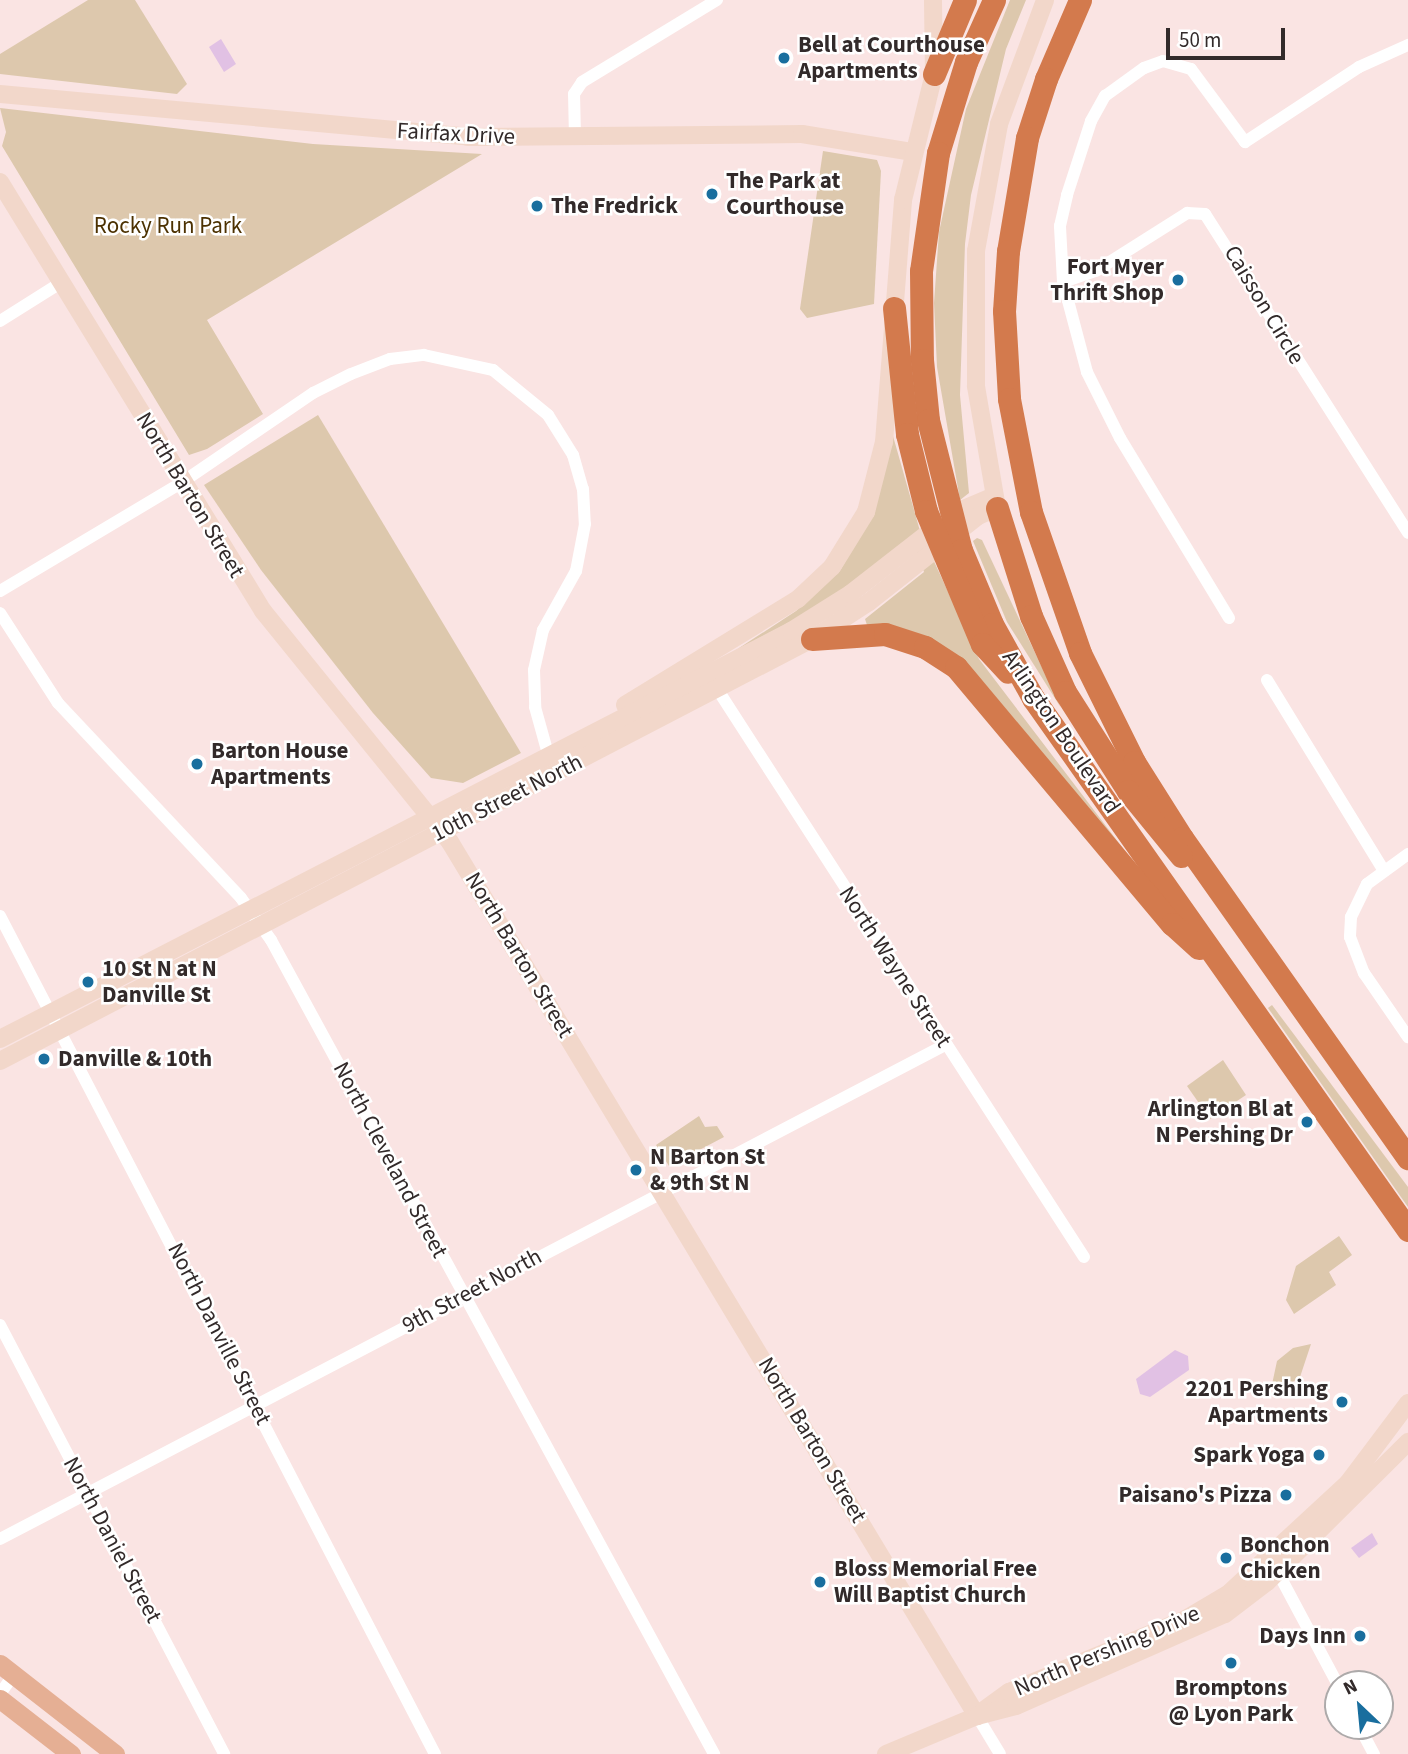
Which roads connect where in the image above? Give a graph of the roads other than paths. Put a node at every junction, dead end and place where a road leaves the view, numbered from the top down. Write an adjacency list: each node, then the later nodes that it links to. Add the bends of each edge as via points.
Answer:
1 (717, 0): 10 (street, via 582,82 574,94)
2 (933, 0): 8 (main road)
3 (965, 0): 8 (highway)
4 (993, 0): 26 (highway, Arlington Boulevard, via 956,93 932,182 921,271 922,360 933,450 961,550 992,624)
5 (1045, 0): 18 (main road, via 999,124 976,251 976,386)
6 (1080, 0): 34 (highway, Arlington Boulevard, via 1035,110 1015,194 1004,311 1017,446 1048,570 1093,682 1149,788)
7 (1408, 45): 14 (street, via 1359,67 1245,142 1202,80 1179,62 1163,61 1124,81 1105,96 1091,121 1067,195 1060,226)
8 (934, 74): 11 (main road)
9 (0, 94): 10 (main road, Fairfax Drive, via 468,137)
10 (575, 136): 11 (main road, Fairfax Drive, via 802,134)
11 (912, 152): 15 (main road, via 900,225)
12 (0, 182): 13 (main road, North Barton Street)
13 (62, 282): 16 (street); 17 (main road, North Barton Street)
14 (1063, 282): 19 (street, Caisson Circle, via 1097,270 1187,213 1205,214); 22 (street, via 1087,372 1120,438)
15 (894, 308): 26 (highway, via 912,461 936,539 982,644); 27 (main road, via 881,462 866,512 841,554 786,608)
16 (0, 321)
17 (181, 483): 20 (street); 27 (street, via 313,393 390,359 424,355 452,359 493,370 522,390 548,415 573,455 585,508 576,571 537,651 532,687); 29 (main road, North Barton Street, via 263,611)
18 (986, 505): 23 (main road, 10th Street North, via 914,566); 25 (main road, 10th Street North, via 909,548 832,606); 34 (highway, via 1074,709 1158,832)
19 (1408, 533)
20 (0, 591)
21 (0, 612): 33 (street, North Cleveland Street, via 58,704)
22 (1229, 618)
23 (812, 639): 25 (main road, 10th Street North); 37 (highway, via 884,635 925,647 956,667 1172,924)
24 (1267, 680): 32 (street)
25 (713, 681): 27 (main road, 10th Street North); 28 (main road, 10th Street North); 42 (street, North Wayne Street)
26 (1033, 698): 37 (highway, Arlington Boulevard)
27 (555, 751): 28 (street); 29 (main road, 10th Street North)
28 (552, 775): 30 (main road, 10th Street North)
29 (431, 815): 30 (main road, North Barton Street); 33 (main road, 10th Street North)
30 (443, 831): 36 (main road, 10th Street North); 45 (main road, North Barton Street)
31 (1408, 855): 32 (street)
32 (1384, 871): 40 (street, via 1367,884 1351,917 1350,937 1364,973)
33 (249, 910): 36 (street, North Cleveland Street); 38 (main road, 10th Street North)
34 (1235, 911): 44 (highway, Arlington Boulevard)
35 (0, 916): 38 (street, North Danville Street)
36 (261, 926): 39 (main road, 10th Street North); 48 (street, North Cleveland Street)
37 (1228, 974): 46 (highway, Arlington Boulevard)
38 (50, 1014): 39 (street, North Danville Street); 41 (main road, 10th Street North)
39 (59, 1030): 43 (main road, 10th Street North); 51 (street, North Danville Street)
40 (1408, 1037)
41 (0, 1039)
42 (945, 1045): 45 (street, 9th Street North); 47 (street, North Wayne Street)
43 (0, 1061)
44 (1408, 1158)
45 (662, 1191): 48 (street, 9th Street North); 59 (main road, North Barton Street)
46 (1408, 1230)
47 (1084, 1257)
48 (463, 1295): 51 (street, 9th Street North); 64 (street, North Cleveland Street)
49 (0, 1325): 53 (street, North Daniel Street)
50 (1408, 1403): 55 (main road, North Pershing Drive, via 1359,1471)
51 (255, 1404): 53 (street, 9th Street North); 63 (street, North Danville Street)
52 (1408, 1442): 55 (main road, North Pershing Drive)
53 (87, 1493): 54 (street, 9th Street North); 62 (street, North Daniel Street)
54 (0, 1539)
55 (1274, 1564): 57 (street); 59 (main road, North Pershing Drive, via 1196,1614 1009,1692)
56 (7, 1669): 58 (street); 61 (main road)
57 (1330, 1670)
58 (0, 1696): 60 (main road)
59 (977, 1716): 65 (main road, North Pershing Drive); 66 (street, North Barton Street)
60 (71, 1754)
61 (115, 1754)
62 (224, 1754)
63 (435, 1754)
64 (714, 1754)
65 (886, 1754)
66 (1000, 1754)

